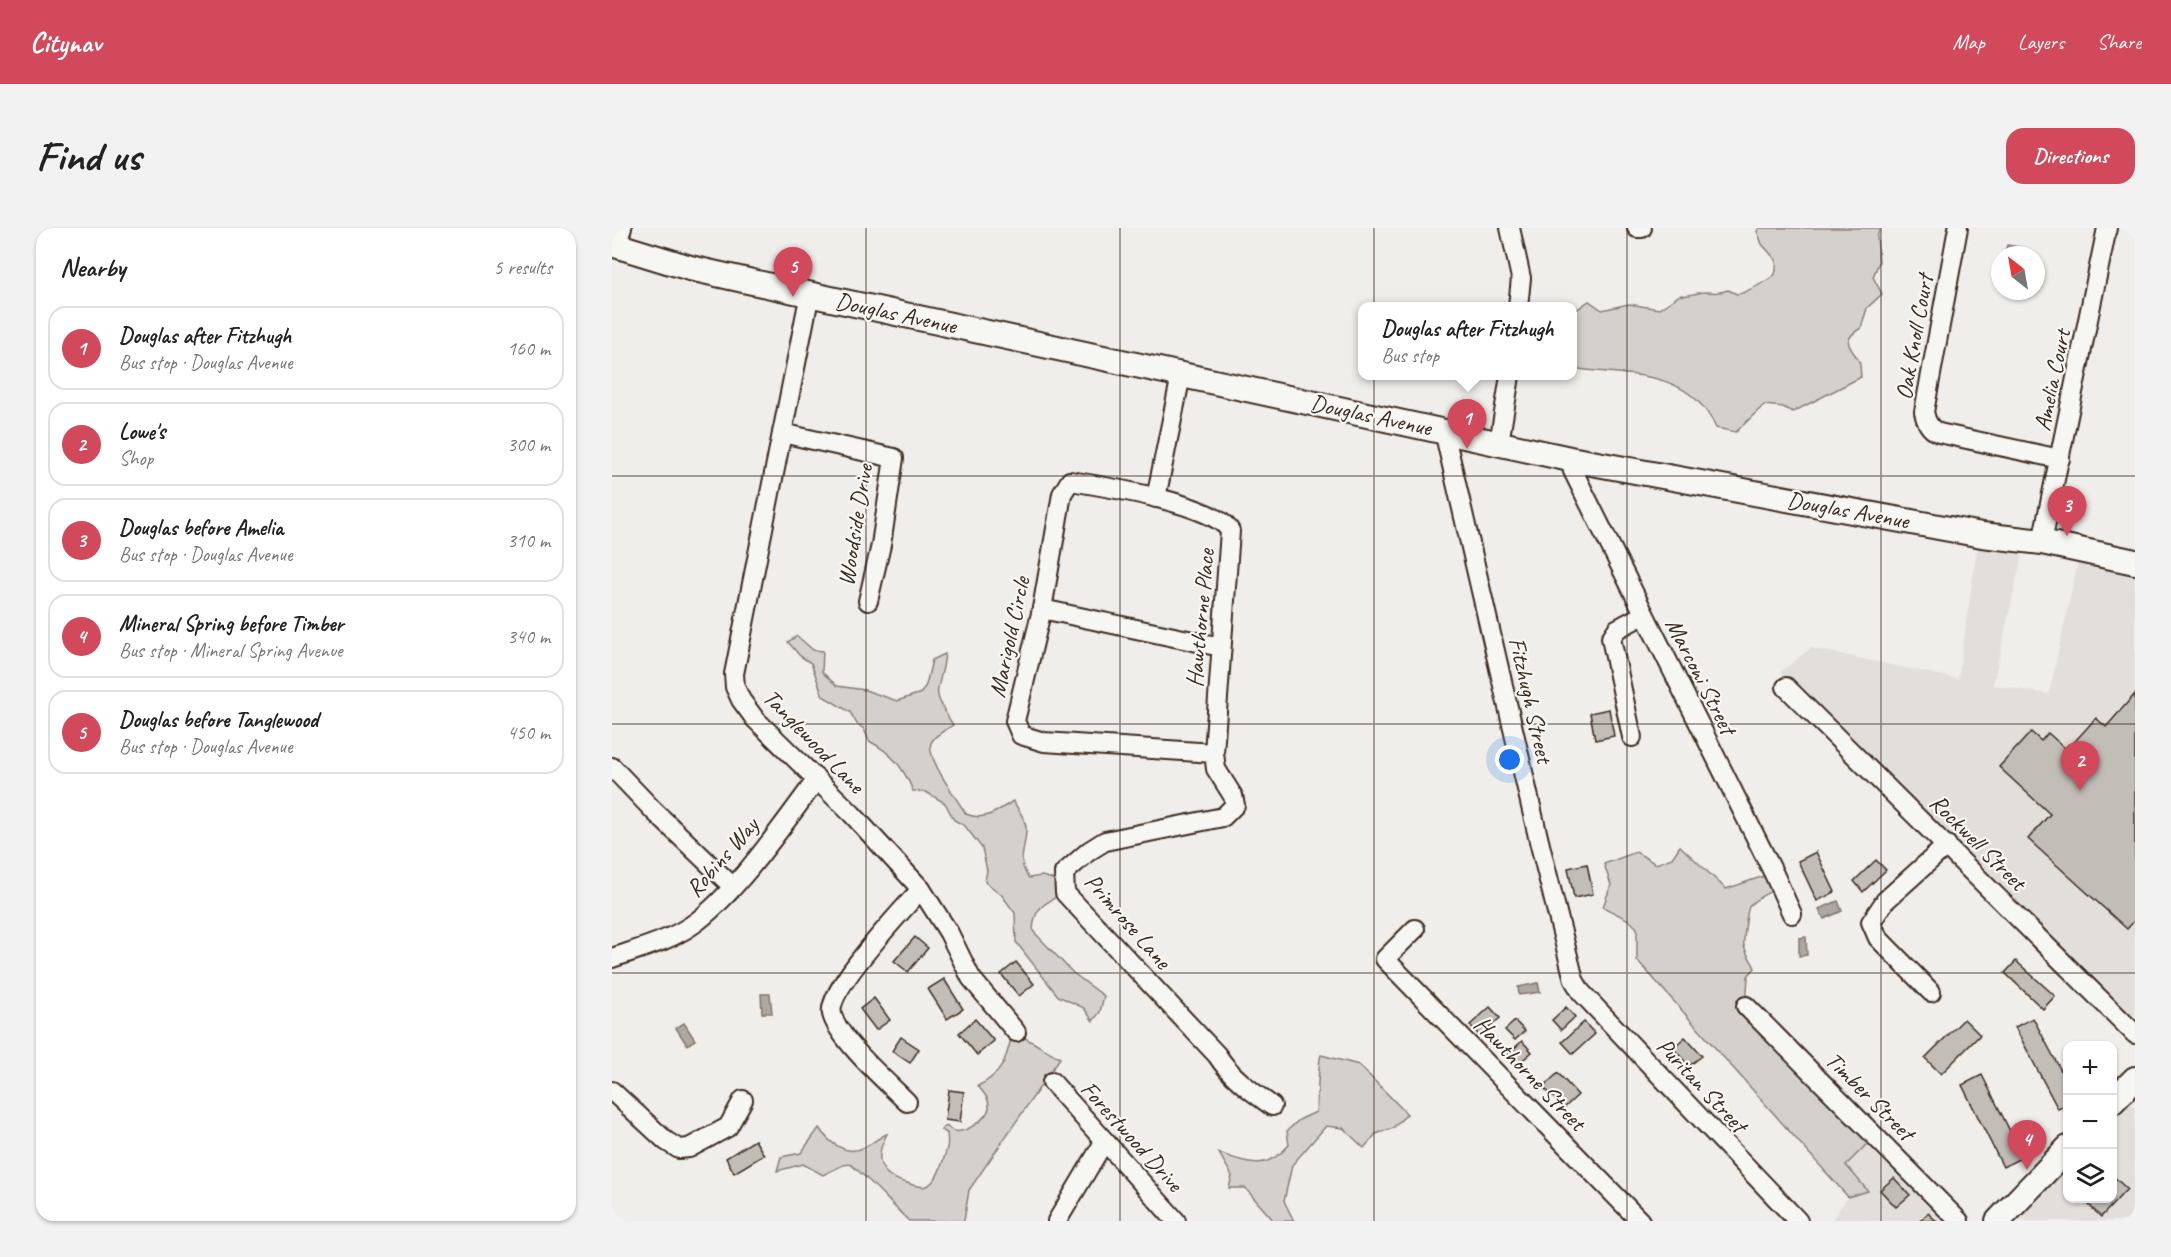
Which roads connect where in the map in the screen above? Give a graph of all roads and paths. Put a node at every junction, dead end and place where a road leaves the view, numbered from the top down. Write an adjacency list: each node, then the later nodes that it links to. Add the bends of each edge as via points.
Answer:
1 (1510, 228): 8 (street, via 1521,278)
2 (1637, 228): 3 (street)
3 (1642, 228)
4 (1958, 228): 15 (street, Oak Knoll Court, via 1925,419 1938,433)
5 (2108, 228): 15 (street, Amelia Court)
6 (617, 239): 7 (main road, Douglas Avenue, via 690,268)
7 (810, 293): 9 (main road, Douglas Avenue); 12 (street, Tanglewood Lane)
8 (1518, 302)
9 (1180, 375): 11 (main road, Douglas Avenue); 16 (street)
10 (1509, 380): 13 (street)
11 (1444, 430): 13 (main road, Douglas Avenue); 35 (street, Fitzhugh Street)
12 (782, 433): 19 (street, Woodside Drive, via 894,458); 27 (street, Tanglewood Lane, via 734,674 735,687 755,719)
13 (1499, 443): 14 (main road, Douglas Avenue)
14 (1570, 459): 17 (main road, Douglas Avenue); 21 (street, Marconi Street)
15 (2060, 459): 17 (street, Amelia Court)
16 (1156, 498): 20 (street, Marigold Circle, via 1070,481 1062,494); 22 (street, Hawthorne Place, via 1209,513 1225,522 1230,531)
17 (2042, 542): 18 (main road, Douglas Avenue)
18 (2135, 562)
19 (868, 601)
20 (1042, 609): 22 (street); 25 (street, Marigold Circle, via 1015,721 1021,735 1044,742)
21 (1643, 615): 24 (street, via 1617,629 1611,638); 32 (street, Marconi Street)
22 (1221, 647): 25 (street, Hawthorne Place)
23 (1786, 687): 29 (street, Rockwell Street)
24 (1632, 737)
25 (1214, 753): 28 (street, Hawthorne Place, via 1216,769)
26 (612, 766): 30 (street)
27 (816, 779): 30 (street, Robins Way); 31 (street, Tanglewood Lane)
28 (1235, 805): 46 (street, Primrose Lane, via 1223,817 1106,841 1064,873 1065,893 1226,1068)
29 (1947, 845): 36 (street, via 1885,901 1873,916 1871,926); 39 (street, Rockwell Street)
30 (732, 886): 34 (street, Robins Way, via 691,926)
31 (921, 889): 38 (street, Tanglewood Lane, via 971,978); 45 (street, via 850,974 835,994 831,1007 836,1024)
32 (1792, 914)
33 (1415, 929): 51 (street, Hawthorne Street, via 1385,959)
34 (612, 958)
35 (1574, 980): 52 (street, Puritan Street, via 1581,992)
36 (1931, 992)
37 (1746, 1006): 53 (street, Timber Street)
38 (1016, 1032)
39 (2135, 1034)
40 (2135, 1079): 43 (main road)
41 (1052, 1083): 47 (street, Forestwood Drive)
42 (612, 1091): 44 (street, via 679,1149 689,1148 728,1127)
43 (2117, 1097)
44 (743, 1100)
45 (907, 1102)
46 (1272, 1106)
47 (1104, 1142): 49 (street); 50 (street, Forestwood Drive)
48 (2063, 1153): 54 (main road)
49 (1057, 1221)
50 (1176, 1221)
51 (1640, 1221)
52 (1798, 1221)
53 (1959, 1221)
54 (1998, 1221)

